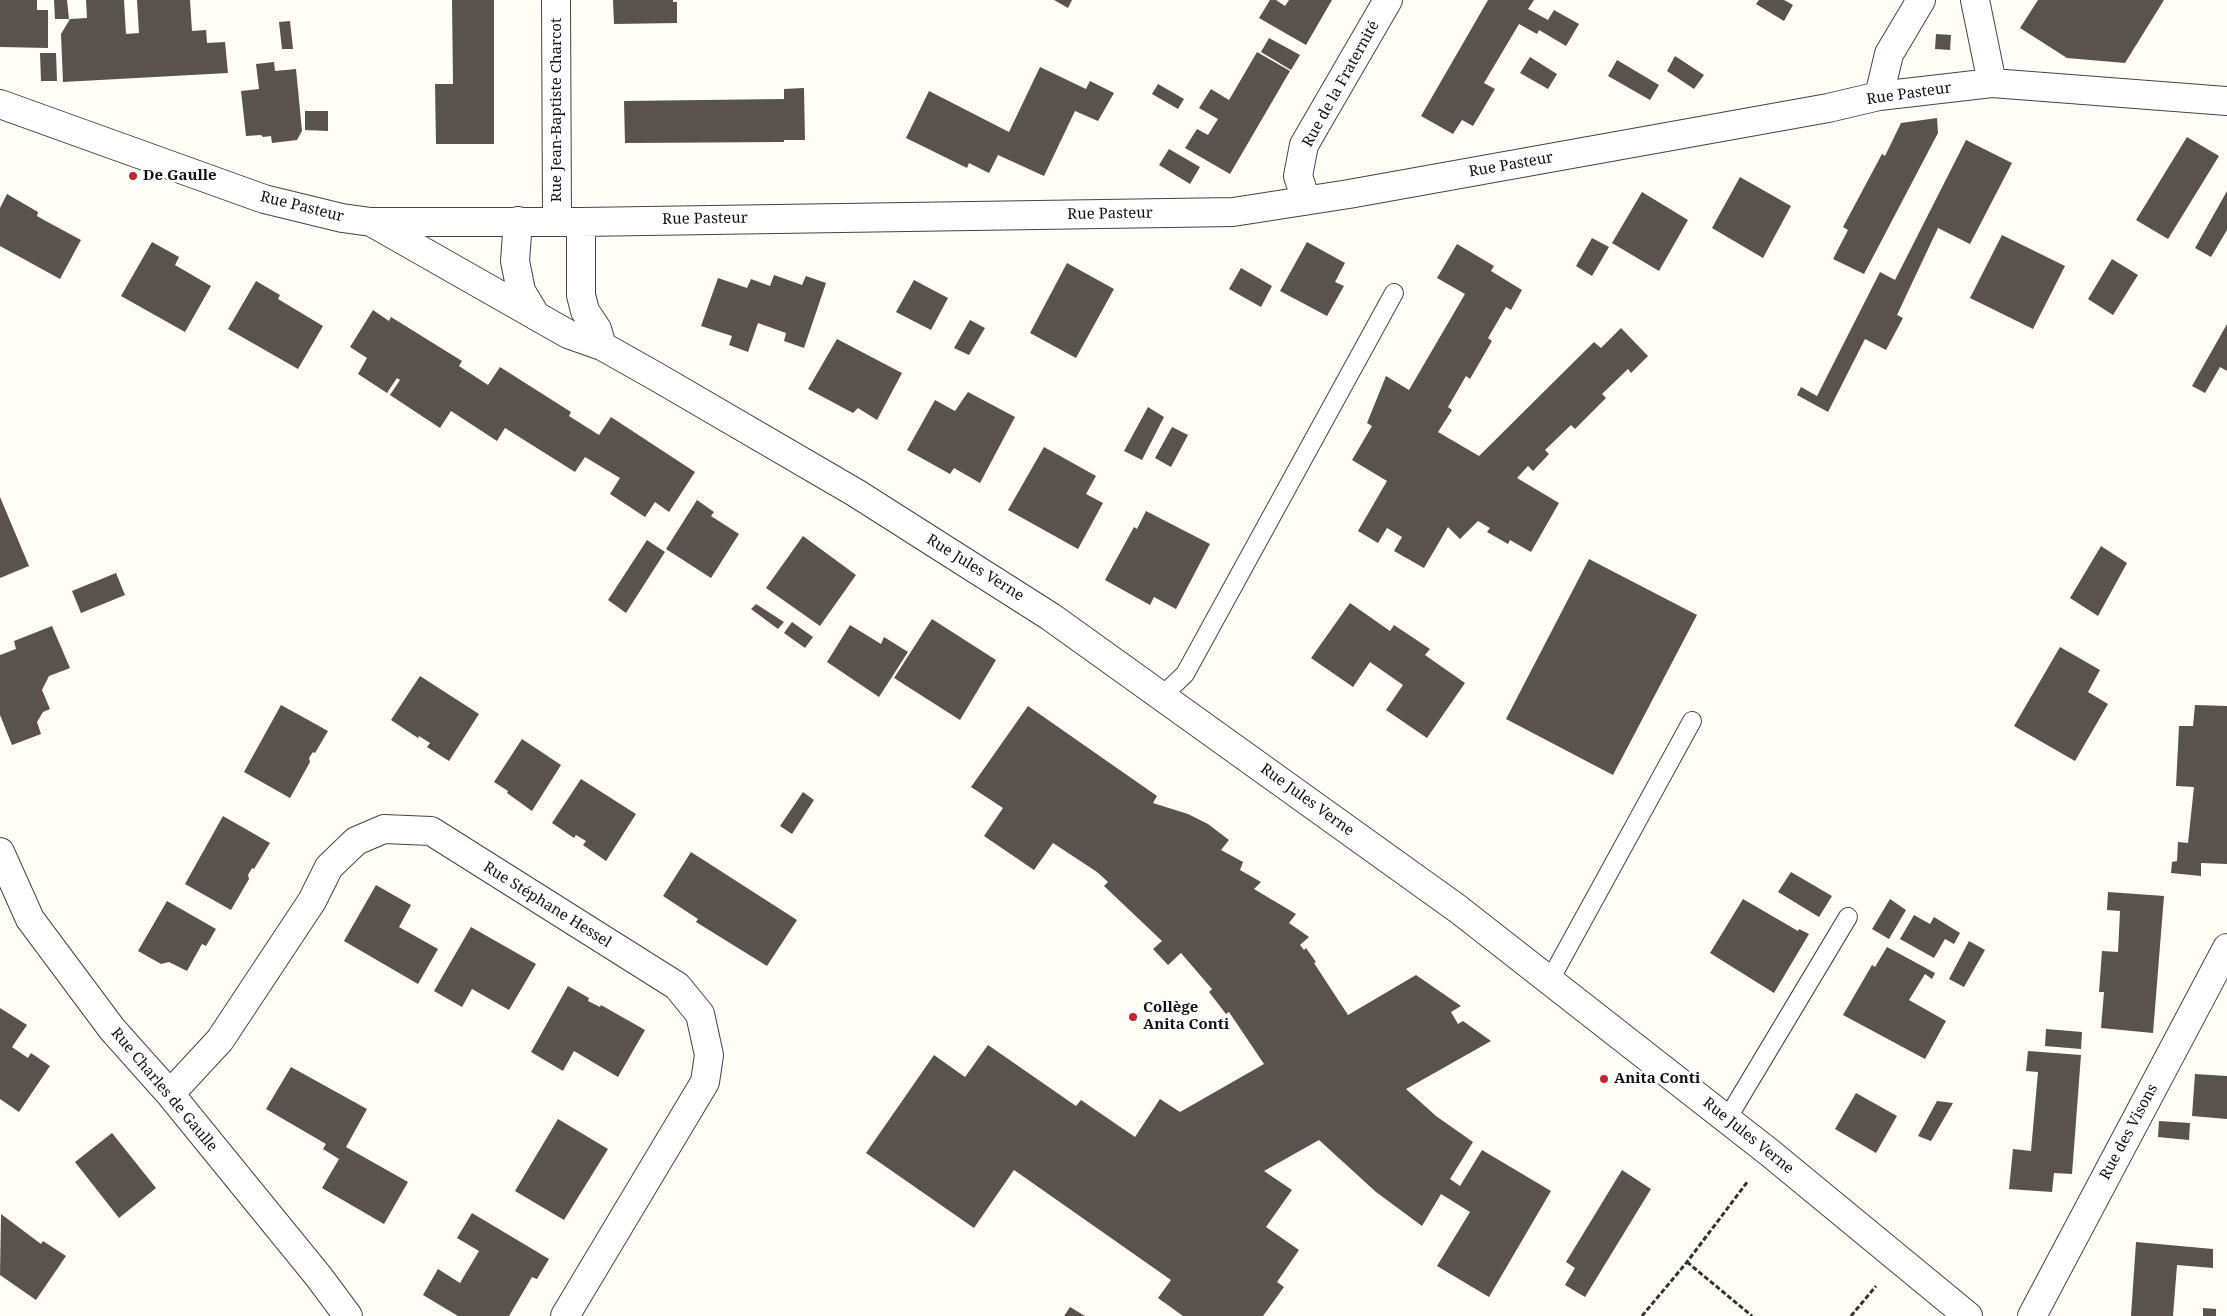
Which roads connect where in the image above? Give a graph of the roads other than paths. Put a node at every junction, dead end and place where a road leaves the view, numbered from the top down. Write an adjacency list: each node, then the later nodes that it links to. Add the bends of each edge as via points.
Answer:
1 (556, 0): 11 (street, Rue Jean-Baptiste Charcot)
2 (1388, 0): 9 (street, Rue de la Fraternité, via 1304,145 1298,176)
3 (1921, 0): 6 (street, via 1889,54)
4 (1975, 0): 5 (street)
5 (1992, 83): 6 (street, Rue Pasteur); 7 (street, Rue Pasteur)
6 (1879, 96): 9 (street, Rue Pasteur, via 1828,108)
7 (2227, 101)
8 (0, 104): 12 (street, Rue Pasteur, via 264,199)
9 (1306, 200): 11 (street, Rue Pasteur, via 1233,212)
10 (518, 221): 11 (street, Rue Pasteur); 12 (street, Rue Pasteur); 14 (street, Rue Jules Verne, via 515,261 521,291)
11 (569, 221): 15 (street, via 581,296)
12 (371, 222): 14 (street)
13 (1394, 293): 16 (lane, via 1185,674)
14 (536, 316): 15 (street, Rue Jules Verne, via 568,334)
15 (602, 346): 16 (street, Rue Jules Verne, via 856,493 1052,617)
16 (1162, 696): 22 (street, Rue Jules Verne, via 1458,909)
17 (1692, 721): 22 (lane)
18 (0, 852): 23 (street, Rue Charles de Gaulle, via 30,919 112,1029)
19 (1848, 916): 24 (lane)
20 (2227, 948): 21 (street, Rue des Visons)
21 (2220, 975): 28 (street, Rue des Visons)
22 (1550, 980): 24 (street, Rue Jules Verne)
23 (170, 1094): 25 (street, Rue Charles de Gaulle); 26 (street, Rue Stéphane Hessel, via 220,1040 312,901 329,867 356,841 384,829 431,831 677,986 700,1014 709,1055 705,1082)
24 (1727, 1119): 27 (street, Rue Jules Verne)
25 (348, 1316)
26 (565, 1316)
27 (1968, 1316)
28 (2032, 1316)

